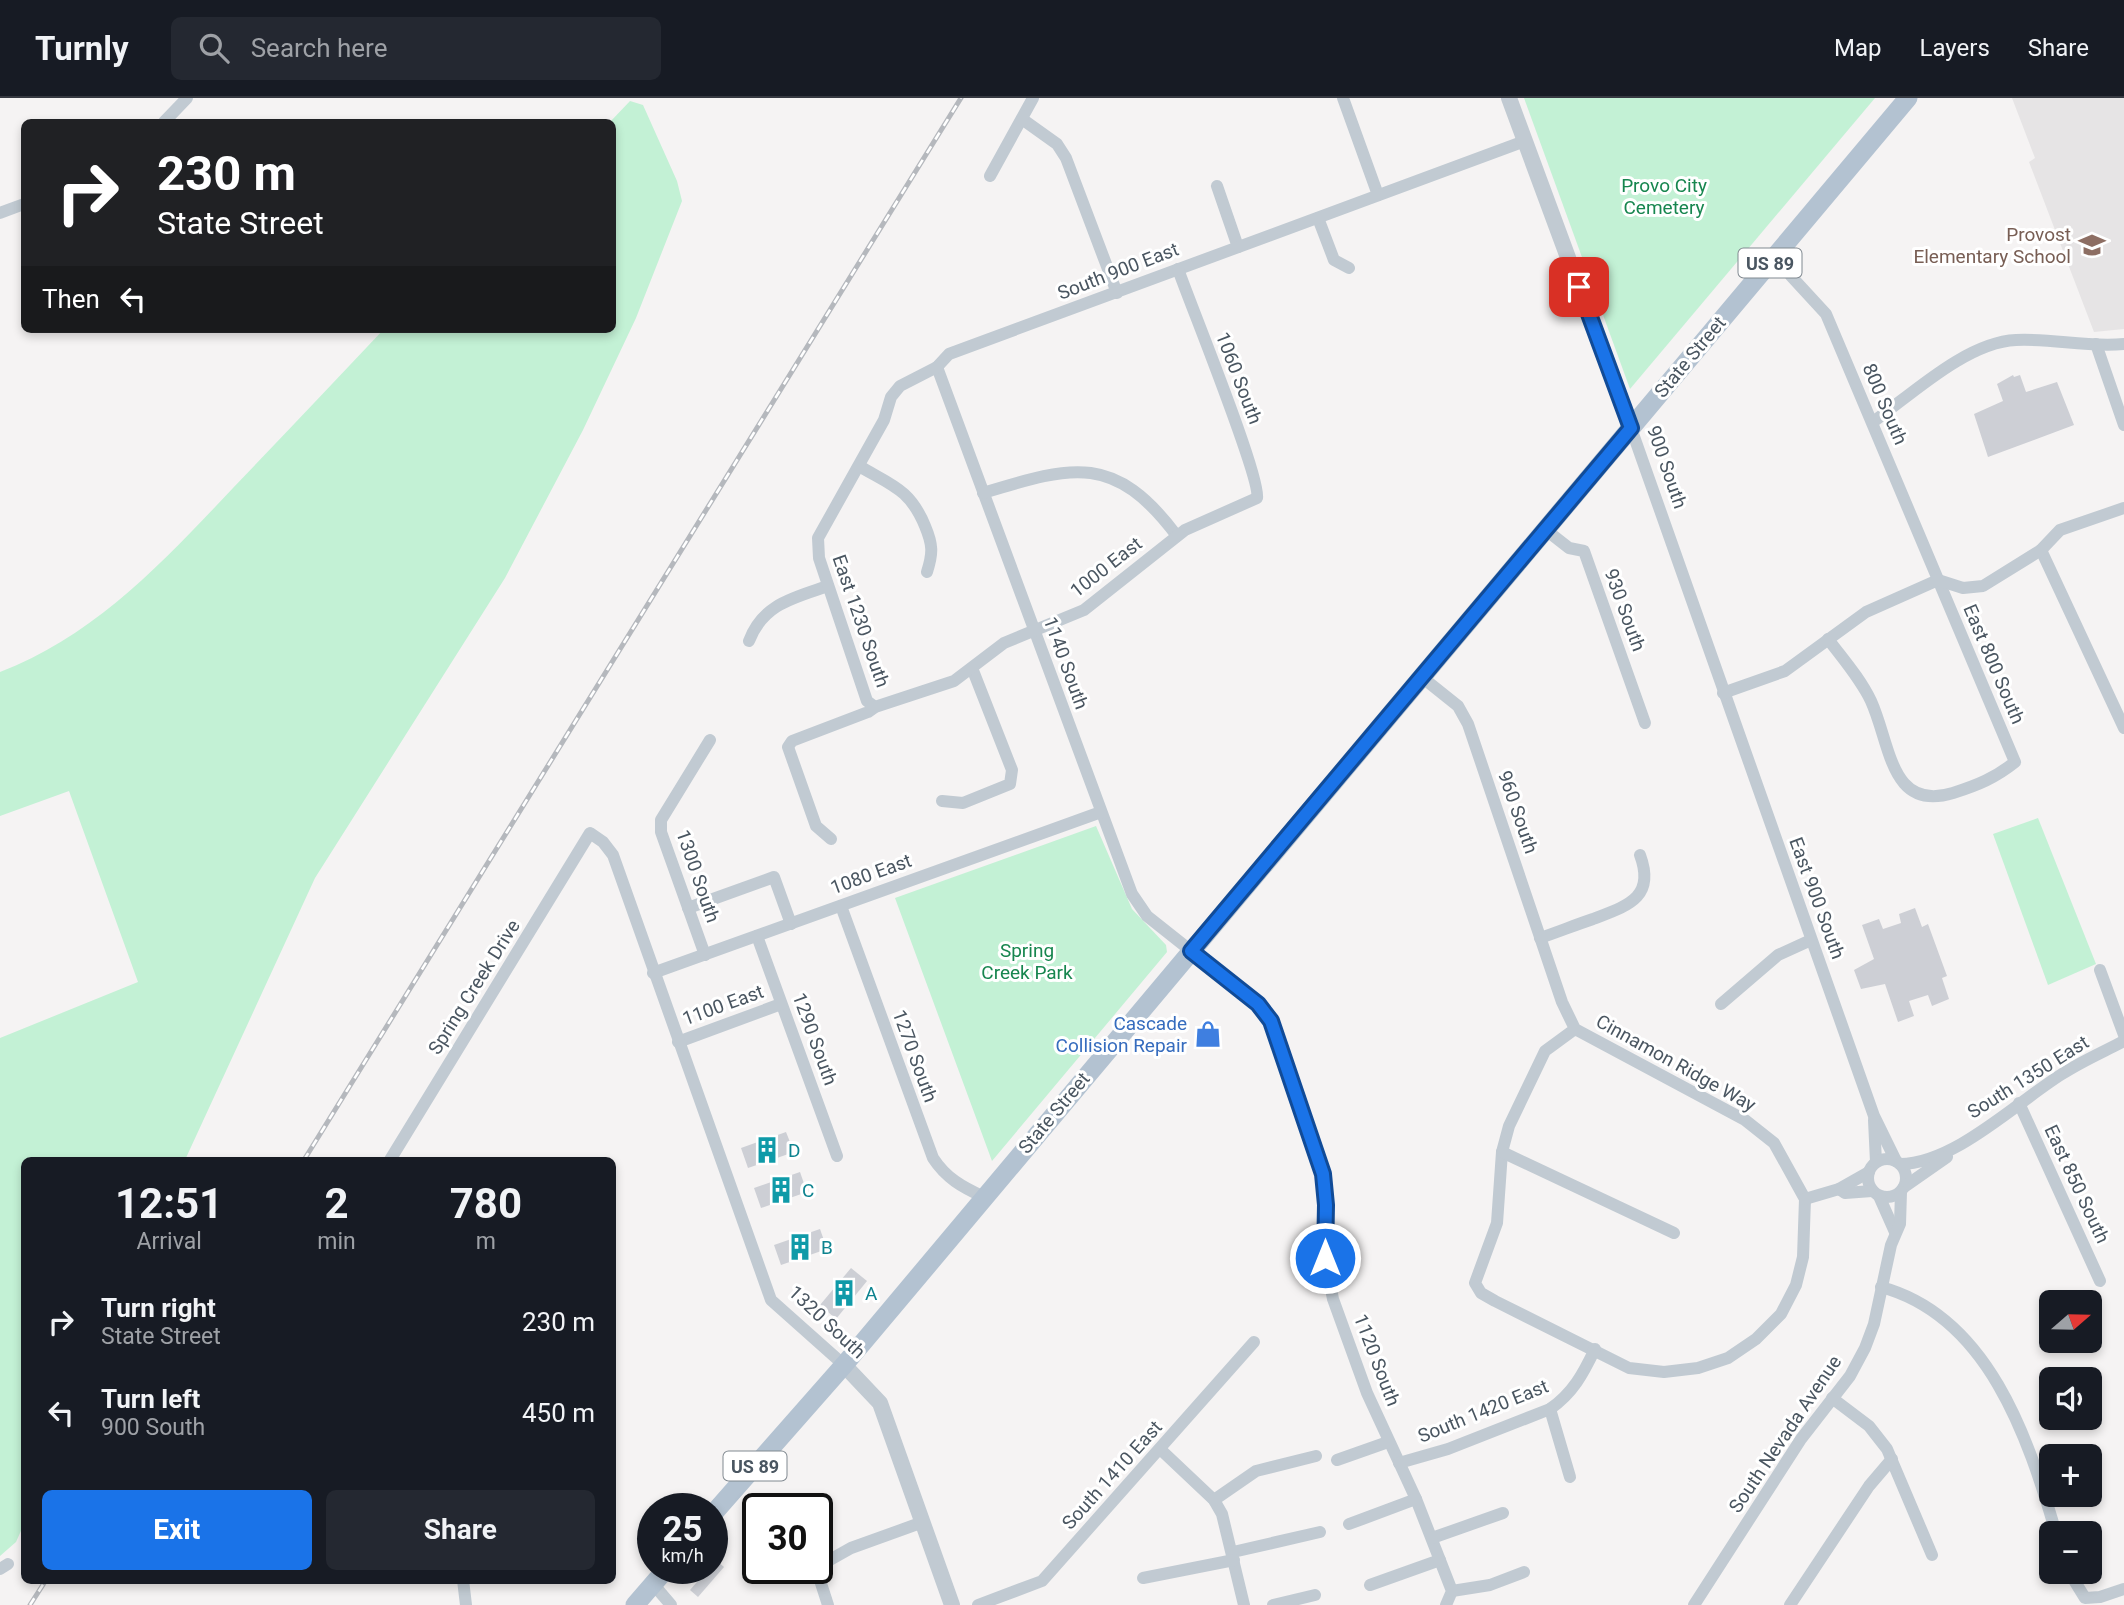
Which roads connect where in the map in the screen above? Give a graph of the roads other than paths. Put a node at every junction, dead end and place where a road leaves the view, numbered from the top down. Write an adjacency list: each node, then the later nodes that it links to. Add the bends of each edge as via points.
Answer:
1 (187, 98): 6 (street)
2 (1034, 98): 7 (street)
3 (1343, 98): 11 (street)
4 (1509, 98): 8 (street, 900 South)
5 (1908, 98): 16 (main road, State Street / US 89)
6 (167, 119)
7 (1022, 119): 9 (street); 19 (street, via 1057,144 1066,158)
8 (1525, 141): 11 (street, South 900 East); 25 (street, 900 South)
9 (990, 176)
10 (1217, 186): 15 (street)
11 (1378, 195): 14 (street, South 900 East)
12 (21, 205): 13 (street)
13 (0, 213)
14 (1318, 218): 15 (street, South 900 East); 17 (street, via 1334,260)
15 (1238, 247): 18 (street, South 900 East)
16 (1777, 255): 23 (street, 800 South, via 1826,314); 25 (main road, State Street / US 89)
17 (1349, 268)
18 (1178, 269): 19 (street, South 900 East); 28 (street, 1060 South, via 1255,479 1258,494)
19 (1117, 293): 22 (street, South 900 East, via 949,354)
20 (2096, 344): 21 (street); 23 (street, via 2027,339 1981,348); 24 (street)
21 (2124, 344)
22 (937, 367): 26 (street, South 900 East, via 900,386); 27 (street, 1140 South)
23 (1872, 422): 35 (street, 800 South)
24 (2124, 425)
25 (1631, 428): 30 (main road, State Street / US 89); 42 (street, 900 South)
26 (859, 466): 32 (street, South 900 East, via 822,526); 34 (street, via 909,496 917,506 934,549)
27 (983, 493): 31 (street, via 1052,472 1084,471 1120,482 1145,500); 37 (street, 1140 South)
28 (1254, 501): 31 (street, 1000 East)
29 (2124, 508): 33 (street, via 2060,530)
30 (1546, 530): 41 (main road, State Street / US 89); 44 (street, 930 South, via 1569,548 1584,551)
31 (1177, 536): 37 (street, 1000 East, via 1098,602)
32 (817, 544): 36 (street, East 1230 South)
33 (2041, 550): 35 (street, via 1986,585 1963,588); 45 (street)
34 (927, 572)
35 (1938, 580): 38 (street, via 1866,612); 38 (street, East 800 South, via 2015,762 1992,780 1934,799 1916,795 1902,783 1863,684)
36 (828, 586): 39 (street, via 770,609 754,627); 43 (street, East 1230 South, via 867,701)
37 (1034, 631): 40 (street, 1000 East, via 994,649); 48 (street, 1140 South)
38 (1828, 639): 42 (street, via 1785,671)
39 (749, 641)
40 (972, 668): 43 (street, 1000 East, via 954,681); 47 (street, via 1012,770 1010,784 963,803)
41 (1423, 678): 56 (street, 960 South, via 1458,706 1468,724); 58 (main road, State Street / US 89)
42 (1723, 693): 57 (street, East 900 South)
43 (875, 707): 50 (street, 1000 East, via 788,747 816,826)
44 (1645, 723)
45 (2124, 728)
46 (710, 740): 53 (street, 1300 South, via 661,820 661,832)
47 (942, 801)
48 (1101, 812): 52 (street, 1080 East); 58 (street, 1140 South, via 1142,909)
49 (590, 833): 61 (street, 1320 South, via 613,855); 73 (street, Spring Creek Drive)
50 (831, 839)
51 (1640, 855): 56 (street, via 1646,872 1642,891 1630,905)
52 (841, 906): 54 (street, 1080 East); 79 (street, 1270 South, via 927,1144 942,1171)
53 (688, 908): 54 (street, via 774,877); 59 (street, 1300 South)
54 (791, 924): 55 (street, 1080 East)
55 (757, 936): 59 (street, 1080 East); 62 (street, 1290 South)
56 (1540, 938): 64 (street, 960 South)
57 (1811, 940): 63 (street, via 1778,955); 69 (street, East 900 South)
58 (1191, 951): 79 (main road, State Street / US 89); 90 (street, 1120 South, via 1258,1004 1278,1038 1323,1174 1325,1258 1333,1299)
59 (705, 954): 61 (street, 1080 East)
60 (2100, 970): 65 (street)
61 (653, 973): 67 (street, 1320 South)
62 (782, 1004): 67 (street, 1100 East); 72 (street, 1290 South)
63 (1721, 1004)
64 (1576, 1029): 71 (street, via 1545,1051 1509,1125); 80 (street, Cinnamon Ridge Way, via 1745,1120 1774,1143)
65 (2124, 1035)
66 (2124, 1041): 68 (street, South 1350 East, via 2064,1072)
67 (678, 1042): 87 (street, 1320 South, via 771,1300)
68 (2019, 1103): 70 (street, South 1350 East); 83 (street, East 850 South)
69 (1874, 1116): 74 (street, East 900 South); 75 (street, East 900 South)
70 (1953, 1148): 74 (street, South 1350 East, via 1927,1161); 77 (street, South 1350 East)
71 (1502, 1152): 82 (street); 86 (street, via 1497,1223 1475,1283 1494,1301)
72 (838, 1156)
73 (392, 1157)
74 (1898, 1162): 75 (street, via 1886,1159); 77 (street, via 1906,1175)
75 (1873, 1167): 76 (street); 78 (street, via 1868,1182)
76 (1839, 1189): 78 (street); 80 (street)
77 (1903, 1190): 78 (street, via 1891,1198); 81 (street, South Nevada Avenue)
78 (1876, 1194): 81 (street)
79 (984, 1197): 87 (main road, State Street / US 89)
80 (1805, 1199): 86 (street, via 1803,1257 1796,1285 1781,1314 1756,1339 1728,1358 1664,1372 1629,1368)
81 (1895, 1232): 84 (street, South Nevada Avenue)
82 (1674, 1233)
83 (2100, 1281)
84 (1881, 1287): 88 (street, South Nevada Avenue, via 1865,1348); 101 (street, via 1905,1294 1946,1322 1977,1353 2018,1424)
85 (1254, 1342): 91 (street, South 1410 East)
86 (1595, 1349): 89 (street, South 1420 East, via 1581,1380)
87 (844, 1365): 97 (main road, State Street / US 89); 102 (street, 1320 South, via 880,1403)
88 (1832, 1398): 93 (street, via 1869,1426); 128 (street, South Nevada Avenue)
89 (1550, 1409): 95 (street, South 1420 East); 96 (street)
90 (1388, 1442): 94 (street); 95 (street, 1120 South)
91 (1160, 1449): 99 (street); 124 (street, South 1410 East, via 1042,1581)
92 (1316, 1456): 99 (street, via 1256,1471)
93 (1892, 1459): 106 (street); 118 (street, via 1869,1486)
94 (1337, 1460)
95 (1399, 1463): 98 (street, 1120 South)
96 (1570, 1477)
97 (728, 1497)
98 (1416, 1499): 103 (street); 105 (street, 1120 South)
99 (1214, 1500): 107 (street)
100 (1503, 1513): 105 (street)
101 (2052, 1521)
102 (923, 1522): 122 (street, via 851,1548 819,1566); 123 (street, 1320 South)
103 (1349, 1524)
104 (1320, 1532): 107 (street)
105 (1432, 1538): 108 (street, 1120 South)
106 (1932, 1555)
107 (1233, 1556): 110 (street); 125 (street)
108 (1440, 1560): 114 (street); 116 (street, 1120 South)
109 (1524, 1572): 116 (street, via 1490,1585)
110 (1143, 1578)
111 (463, 1584): 119 (street)
112 (2076, 1584): 115 (street, via 2085,1598)
113 (654, 1585): 120 (main road); 121 (street)
114 (1370, 1585)
115 (2124, 1589)
116 (1451, 1591): 127 (street)
117 (1315, 1595): 126 (street)
118 (1794, 1604)
119 (466, 1605)
120 (635, 1605)
121 (671, 1605)
122 (828, 1605)
123 (951, 1605)
124 (978, 1605)
125 (1244, 1605)
126 (1273, 1605)
127 (1446, 1605)
128 (1694, 1605)

